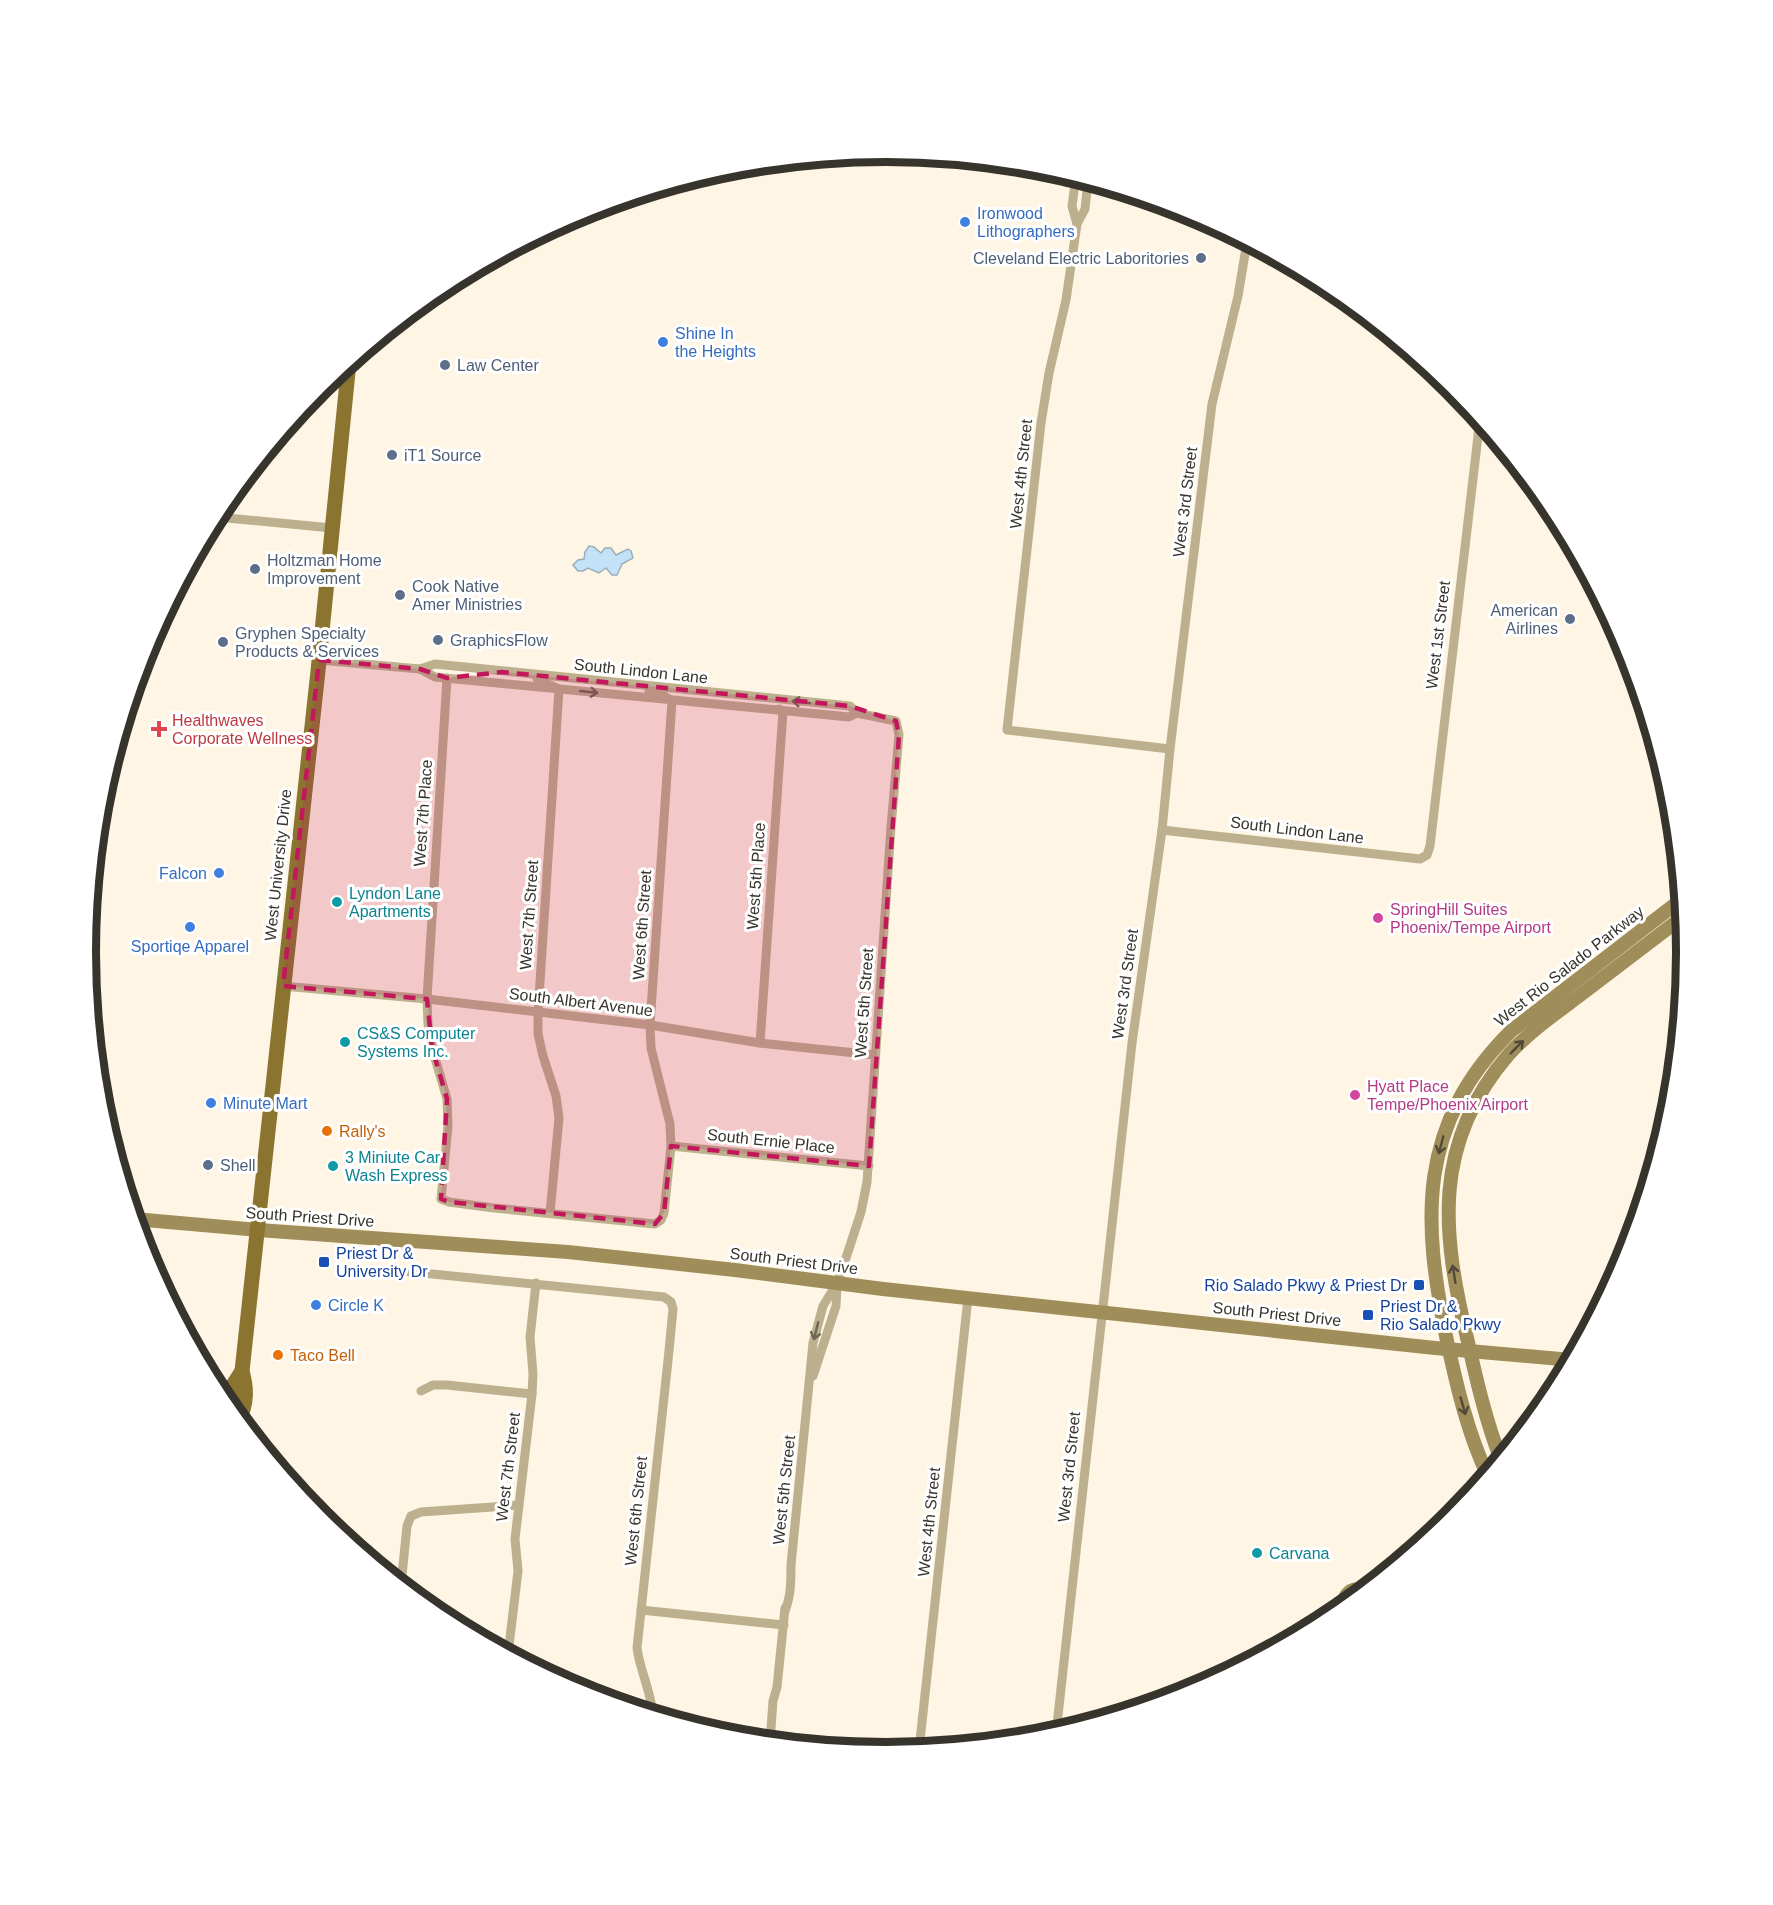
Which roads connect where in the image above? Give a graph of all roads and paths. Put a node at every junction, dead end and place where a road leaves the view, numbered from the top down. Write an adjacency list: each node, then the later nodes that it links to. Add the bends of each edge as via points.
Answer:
1 (1075, 185): 3 (street, West 4th Street, via 1072,206)
2 (1087, 188): 3 (street, West 4th Street, via 1085,209)
3 (1077, 224): 21 (street, West 4th Street, via 1068,291 1041,423 1007,730)
4 (1246, 249): 21 (street, West 3rd Street, via 1212,404)
5 (348, 375): 8 (main road, West University Drive)
6 (1479, 429): 23 (street, West 1st Street)
7 (226, 518): 8 (street)
8 (332, 528): 9 (main road, West University Drive)
9 (319, 660): 10 (street, South Lindon Lane); 28 (main road, West University Drive)
10 (420, 669): 11 (street, South Lindon Lane, via 435,664); 13 (street, South Lindon Lane)
11 (502, 672): 12 (street, South Lindon Lane); 13 (street, via 493,677 455,674)
12 (531, 675): 14 (street, South Lindon Lane); 15 (street)
13 (447, 678): 15 (street, South Lindon Lane); 29 (street, West 7th Place)
14 (641, 686): 16 (street, South Lindon Lane); 17 (street)
15 (559, 689): 17 (street, South Lindon Lane, one-way to 17); 30 (street, West 7th Street)
16 (749, 697): 18 (street); 19 (street, South Lindon Lane, one-way to 16, via 850,706)
17 (672, 701): 18 (street, South Lindon Lane); 31 (street, West 6th Street)
18 (783, 711): 19 (street, South Lindon Lane, via 849,717); 32 (street, West 5th Place)
19 (857, 713): 20 (street, South Lindon Lane)
20 (896, 721): 34 (street, West 5th Street, via 899,735)
21 (1170, 749): 22 (street, West 3rd Street)
22 (1162, 830): 23 (street, South Lindon Lane, via 1420,859); 45 (street, West 3rd Street, via 1132,1043)
23 (1427, 855)
24 (1675, 904): 33 (main road, West Rio Salado Parkway, via 1534,1012)
25 (1675, 912): 27 (main road, via 1659,926)
26 (1676, 922): 27 (main road, West Rio Salado Parkway)
27 (1654, 938): 35 (main road, West Rio Salado Parkway, one-way to 27, via 1482,1091 1510,1053)
28 (283, 986): 29 (street, South Albert Avenue); 40 (main road, West University Drive)
29 (427, 999): 30 (street, South Albert Avenue); 38 (street, West 7th Place, via 432,1048 447,1099 441,1199)
30 (538, 1013): 31 (street, South Albert Avenue); 38 (street, West 7th Street, via 538,1034 559,1118)
31 (650, 1025): 32 (street, South Albert Avenue); 36 (street, West 6th Street)
32 (760, 1043): 34 (street, South Albert Avenue)
33 (1493, 1049): 35 (main road, via 1491,1062 1462,1110); 46 (main road, West Rio Salado Parkway, one-way to 46, via 1461,1096 1443,1137 1434,1176 1432,1252)
34 (875, 1055): 37 (street, West 5th Street)
35 (1462, 1131): 47 (main road, West Rio Salado Parkway, one-way to 35, via 1448,1214 1451,1171)
36 (671, 1146): 37 (street, South Ernie Place); 38 (street, West 6th Street, via 664,1213 655,1224)
37 (869, 1166): 43 (street, West 5th Street, via 861,1212)
38 (550, 1213)
39 (143, 1220): 40 (main road, South Priest Drive)
40 (258, 1230): 43 (main road, South Priest Drive, via 568,1252); 49 (main road, West University Drive)
41 (402, 1271): 42 (street)
42 (536, 1283): 51 (street, West 7th Street, via 530,1344); 58 (street, West 6th Street, via 664,1297 671,1302)
43 (837, 1283): 44 (main road, South Priest Drive); 59 (street, West 5th Street, via 836,1306 810,1383 790,1599)
44 (968, 1298): 45 (main road, South Priest Drive); 64 (street, West 4th Street)
45 (1101, 1312): 46 (main road, South Priest Drive); 62 (street, West 3rd Street)
46 (1449, 1349): 47 (main road, South Priest Drive); 55 (main road, West Rio Salado Parkway, one-way to 55, via 1468,1425)
47 (1470, 1352): 48 (main road, South Priest Drive); 54 (main road, West Rio Salado Parkway)
48 (1564, 1359)
49 (242, 1371): 52 (main road, West University Drive, via 233,1385); 53 (main road, West University Drive, via 247,1388)
50 (421, 1391): 51 (street, via 447,1385)
51 (532, 1394): 56 (street, West 7th Street)
52 (232, 1396)
53 (243, 1411)
54 (1498, 1453)
55 (1485, 1469)
56 (519, 1504): 57 (street, via 411,1516); 60 (street, West 7th Street, via 515,1546 518,1570)
57 (402, 1577)
58 (641, 1610): 59 (street); 61 (street, West 6th Street, via 637,1648)
59 (784, 1624): 63 (street, West 5th Street)
60 (509, 1646)
61 (652, 1707)
62 (1057, 1724)
63 (772, 1734)
64 (920, 1742)

